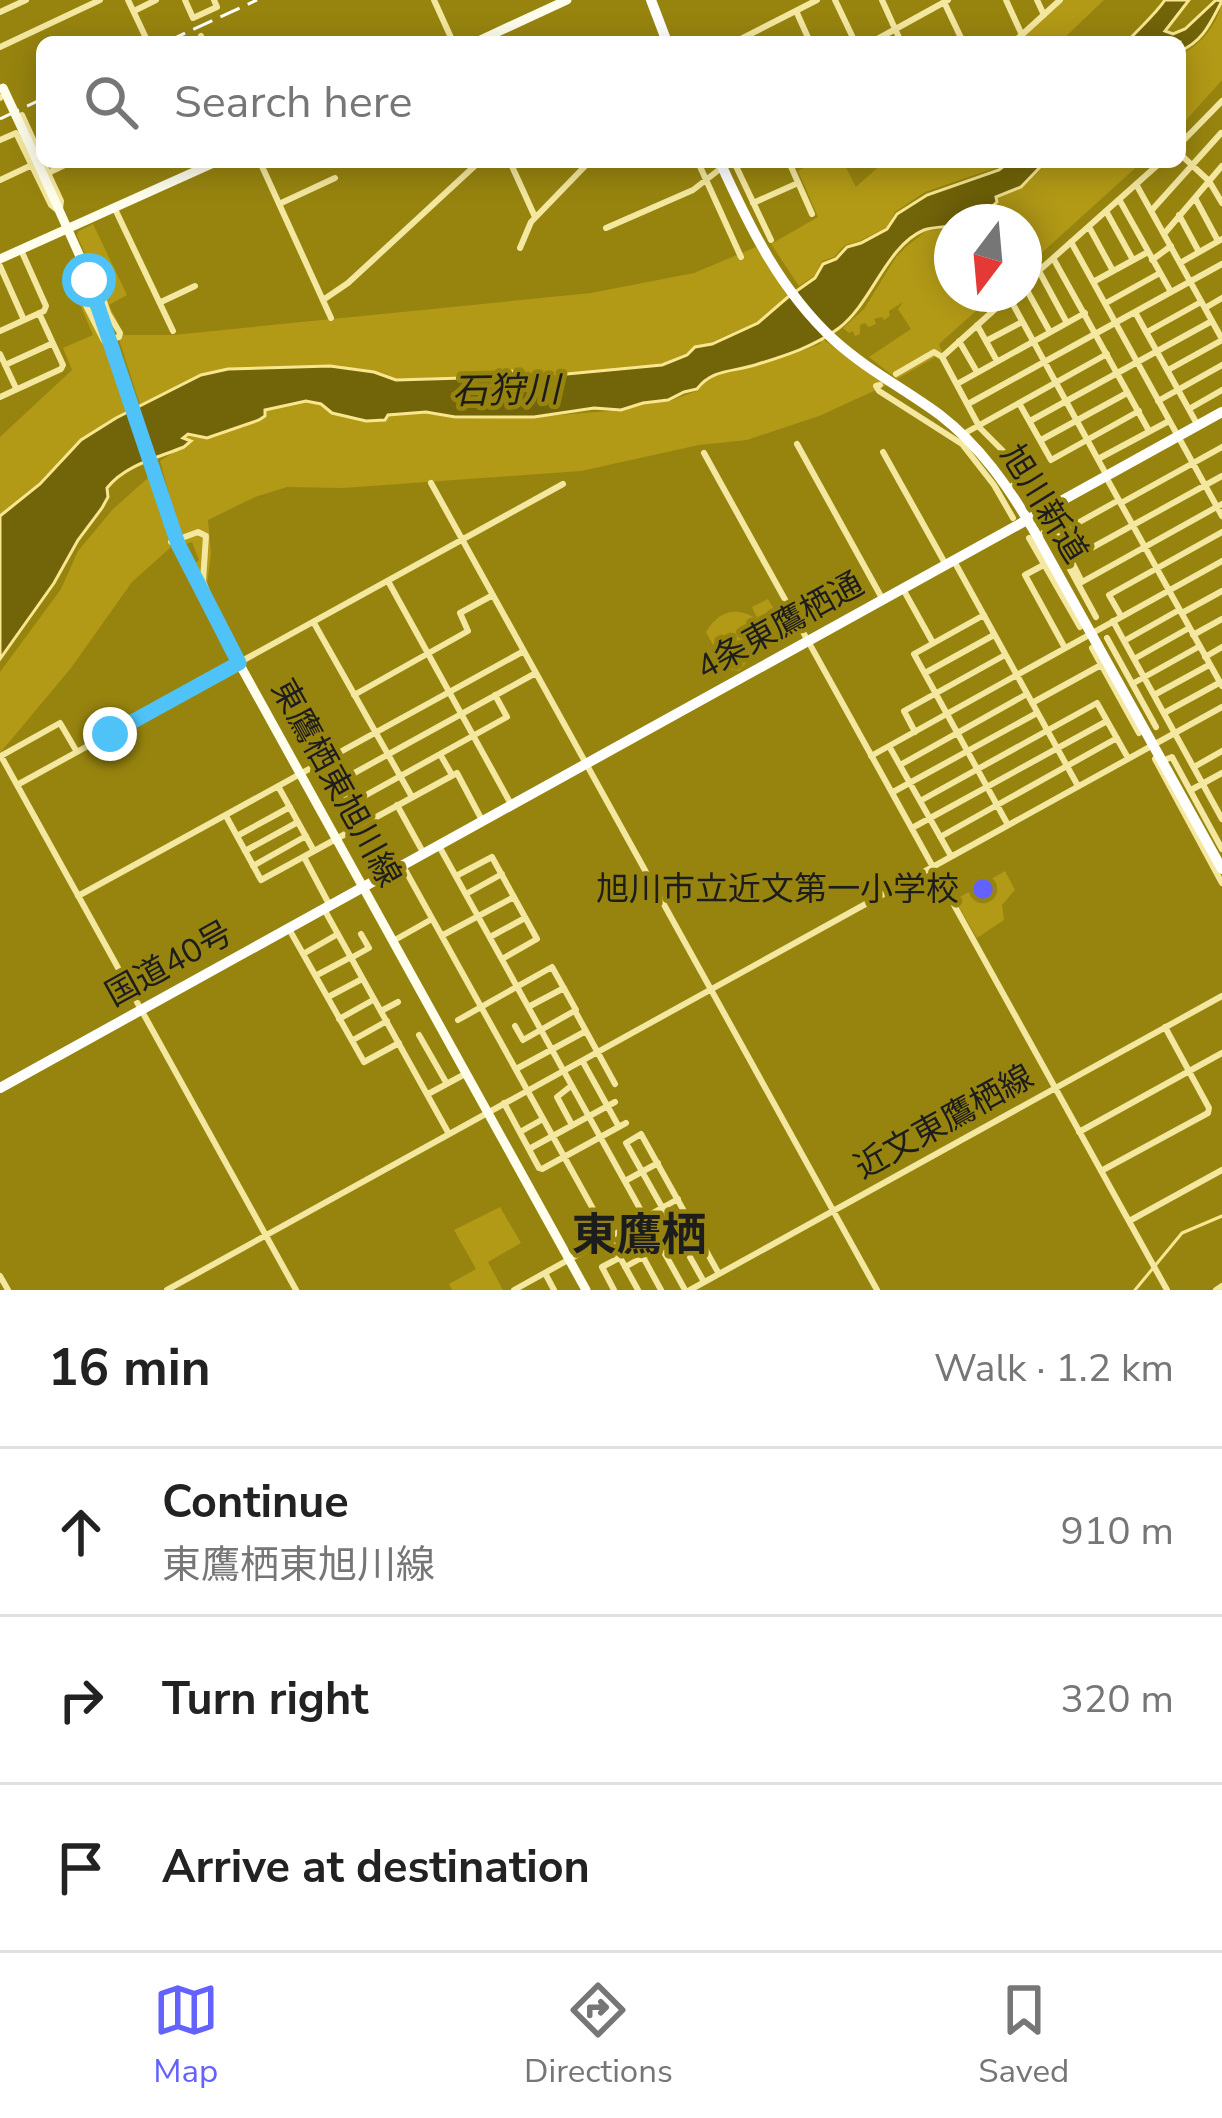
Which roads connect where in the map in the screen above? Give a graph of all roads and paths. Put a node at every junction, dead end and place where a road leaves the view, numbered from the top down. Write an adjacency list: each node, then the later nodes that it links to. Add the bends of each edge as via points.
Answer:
1 (26, 0): 20 (street)
2 (73, 0): 19 (street)
3 (100, 0): 19 (street)
4 (128, 0): 21 (street)
5 (156, 0): 21 (street)
6 (185, 0): 7 (street, via 194,18 218,7)
7 (214, 0)
8 (434, 0): 27 (street)
9 (556, 0): 28 (main road)
10 (567, 0): 29 (main road)
11 (654, 0): 30 (highway)
12 (818, 0): 22 (street)
13 (835, 0): 33 (street)
14 (882, 0): 24 (street)
15 (1006, 0): 25 (street)
16 (1037, 0): 23 (street)
17 (1060, 0): 23 (street)
18 (946, 1): 24 (street); 36 (street)
19 (78, 10): 37 (street)
20 (0, 12)
21 (133, 12): 26 (street)
22 (797, 13): 31 (street); 32 (street)
23 (1044, 15): 25 (street)
24 (896, 30): 34 (street); 35 (street)
25 (1022, 35)
26 (145, 36)
27 (450, 36)
28 (479, 36)
29 (489, 36)
30 (668, 36)
31 (758, 36)
32 (807, 36)
33 (852, 36)
34 (884, 36)
35 (898, 36)
36 (960, 36)
37 (0, 46)
38 (1, 91): 45 (main road, 東鷹栖東旭川線, bridge)
39 (1222, 101): 42 (street)
40 (22, 115): 44 (street)
41 (1222, 135): 48 (street)
42 (1186, 139)
43 (0, 140): 47 (street, via 16,133)
44 (36, 146)
45 (36, 160)
46 (1186, 160): 48 (street)
47 (32, 165): 67 (street); 79 (street)
48 (1192, 165): 69 (street); 78 (street)
49 (1222, 166): 69 (street)
50 (40, 168): 79 (main road, 東鷹栖東旭川線, bridge)
51 (46, 168): 65 (street)
52 (58, 168): 65 (street)
53 (194, 168): 77 (main road)
54 (202, 168): 77 (main road)
55 (263, 168): 76 (street)
56 (472, 168): 112 (street)
57 (512, 168): 83 (street)
58 (581, 168): 83 (street)
59 (701, 168): 68 (street)
60 (720, 168): 68 (street)
61 (728, 168): 92 (highway, 旭川新道)
62 (729, 168): 74 (street)
63 (792, 168): 70 (street)
64 (1154, 168): 71 (street)
65 (48, 173): 79 (street)
66 (335, 178): 76 (street)
67 (0, 180)
68 (706, 181): 85 (street); 96 (street)
69 (1210, 181): 72 (street); 75 (street)
70 (798, 183): 74 (street); 81 (street)
71 (1136, 184): 73 (street); 78 (street)
72 (1195, 198): 82 (street); 88 (street)
73 (1119, 200): 80 (street); 95 (street)
74 (753, 203): 92 (street)
75 (1222, 203)
76 (279, 204): 112 (street)
77 (114, 207): 86 (main road); 113 (street)
78 (1151, 211): 87 (street)
79 (59, 212): 86 (main road, 東鷹栖東旭川線)
80 (1106, 212): 84 (street); 98 (street)
81 (812, 214)
82 (1179, 215): 87 (street); 94 (street)
83 (535, 217): 91 (street)
84 (1089, 226): 89 (street); 103 (street)
85 (606, 228)
86 (67, 229): 93 (main road); 108 (main road, 東鷹栖東旭川線)
87 (1164, 233): 90 (street)
88 (1220, 240): 94 (street)
89 (1071, 242): 97 (street); 107 (street)
90 (1171, 247): 95 (street); 99 (street)
91 (520, 248)
92 (766, 248): 171 (highway, 旭川新道, via 819,316 876,370)
93 (21, 250): 100 (main road); 120 (street, via 46,306)
94 (1199, 252): 99 (street)
95 (1150, 256): 98 (street); 104 (street)
96 (741, 257)
97 (1054, 258): 102 (street); 121 (street)
98 (1133, 260): 103 (street)
99 (1180, 262): 106 (street)
100 (0, 263): 123 (street)
101 (1222, 265): 106 (street)
102 (1042, 268)
103 (1113, 271): 107 (street)
104 (1160, 273): 110 (street); 114 (street)
105 (1042, 277): 126 (street)
106 (1190, 281): 110 (street); 115 (street)
107 (1093, 282): 114 (street)
108 (92, 285): 108 (street, via 97,280 118,337 104,341 99,334 82,298); 198 (main road, 東鷹栖東旭川線)
109 (195, 286): 113 (street)
110 (1171, 292): 119 (street)
111 (1222, 298): 115 (street)
112 (323, 300): 122 (street)
113 (159, 303): 130 (street)
114 (1106, 303): 127 (street)
115 (1203, 305): 125 (street); 132 (street)
116 (992, 312): 128 (street)
117 (1017, 312): 124 (street)
118 (1039, 312): 131 (street)
119 (1135, 312): 127 (street); 132 (street)
120 (39, 313): 123 (street); 138 (street)
121 (1084, 314): 126 (street); 133 (street)
122 (331, 318)
123 (24, 320): 129 (street)
124 (1022, 322): 136 (street); 137 (street)
125 (1216, 322): 134 (street); 139 (street)
126 (1067, 323): 131 (street)
127 (1115, 323): 133 (street); 145 (street)
128 (977, 326): 135 (street); 136 (street)
129 (0, 331)
130 (172, 331)
131 (1050, 332): 137 (street)
132 (1147, 332): 139 (street)
133 (1096, 334): 140 (street); 144 (street)
134 (1222, 340): 147 (street)
135 (959, 341): 141 (street); 148 (street)
136 (986, 341): 143 (street)
137 (1034, 341): 143 (street); 144 (street)
138 (53, 344): 142 (street); 158 (street, via 61,369)
139 (1157, 351): 145 (street); 147 (street)
140 (1107, 354): 149 (street); 151 (street)
141 (942, 357): 150 (street, via 934,352); 152 (street)
142 (2, 359): 154 (street)
143 (997, 361): 148 (street)
144 (1045, 362): 151 (street); 162 (street)
145 (1137, 363): 149 (street); 160 (street)
146 (1222, 365): 155 (street)
147 (1168, 370): 155 (street)
148 (977, 372): 152 (street)
149 (1118, 373): 157 (street); 159 (street)
150 (896, 374)
151 (1056, 382): 159 (street); 161 (street)
152 (957, 384): 162 (street)
153 (880, 385): 171 (street)
154 (15, 386)
155 (1178, 390): 160 (street); 163 (street)
156 (1222, 390): 163 (street)
157 (1128, 392): 164 (street); 167 (street)
158 (0, 397)
159 (1067, 401): 166 (street); 167 (street)
160 (1158, 401): 168 (street)
161 (1019, 403): 166 (street); 171 (street)
162 (968, 404): 171 (street)
163 (1189, 409): 169 (street)
164 (1138, 411): 170 (street); 174 (street)
165 (1222, 412): 169 (highway, 4条東鷹栖通)
166 (1030, 421): 173 (street)
167 (1077, 421): 173 (street); 174 (street)
168 (1169, 421): 170 (street); 172 (street)
169 (1198, 425): 172 (highway, 4条東鷹栖通)
170 (1149, 430): 179 (street)
171 (967, 433): 183 (street); 186 (street); 188 (highway, 旭川新道)
172 (1178, 437): 180 (street); 181 (highway, 4条東鷹栖通)
173 (1041, 440): 174 (street, via 1051,460)
174 (1088, 440): 179 (street)
175 (797, 444): 212 (street)
176 (1222, 447): 180 (street)
177 (883, 452): 205 (street)
178 (704, 453): 222 (street)
179 (1098, 459): 181 (street)
180 (1193, 463): 187 (street); 189 (street)
181 (1107, 476): 189 (street); 194 (highway, 4条東鷹栖通)
182 (1222, 476): 187 (street)
183 (1025, 478): 188 (street); 190 (street)
184 (431, 483): 200 (street)
185 (563, 484): 200 (street)
186 (994, 485): 188 (street); 193 (street)
187 (1205, 485): 191 (street); 195 (street)
188 (1011, 488): 194 (highway, 旭川新道)
189 (1120, 502): 195 (street); 202 (street, via 1058,534)
190 (1040, 504)
191 (1219, 506): 192 (street); 201 (street)
192 (1222, 516)
193 (1013, 518)
194 (1030, 518): 197 (highway, 旭川新道); 204 (highway, 旭川新道); 205 (highway, 4条東鷹栖通)
195 (1132, 525): 201 (street); 202 (street)
196 (1222, 532): 206 (street)
197 (1043, 533): 202 (street); 221 (highway, 旭川新道)
198 (174, 537): 213 (main road, 東鷹栖東旭川線); 213 (street, via 206,536)
199 (1029, 538): 204 (street)
200 (463, 540): 207 (street); 211 (street)
201 (1145, 547): 202 (street, via 1082,582); 206 (street)
202 (1069, 560): 221 (street)
203 (1222, 561): 209 (street)
204 (1047, 562): 221 (highway, 旭川新道); 227 (street, via 1025,575)
205 (950, 563): 208 (highway, 4条東鷹栖通); 215 (street)
206 (1157, 568): 209 (street); 216 (street, via 1108,595)
207 (388, 581): 218 (street); 230 (street)
208 (903, 589): 212 (highway, 4条東鷹栖通); 224 (street)
209 (1168, 590): 214 (street); 216 (street)
210 (1222, 591): 214 (street)
211 (493, 595): 229 (street); 230 (street, via 460,613 468,631)
212 (883, 600): 222 (highway, 4条東鷹栖通)
213 (209, 609): 234 (main road, 東鷹栖東旭川線)
214 (1181, 612): 219 (street); 223 (street)
215 (984, 615): 220 (street); 224 (street)
216 (1117, 619): 221 (street); 223 (street)
217 (1222, 619): 219 (street)
218 (313, 622): 234 (street); 244 (street)
219 (1191, 631): 225 (street); 232 (street)
220 (994, 635): 231 (street); 236 (street)
221 (1096, 638): 227 (street); 228 (street); 240 (street); 247 (street); 254 (highway, 旭川新道)
222 (808, 641): 270 (street); 273 (highway, 4条東鷹栖通)
223 (1124, 641): 232 (street)
224 (933, 643): 236 (street, via 914,654)
225 (1200, 646): 233 (street); 238 (street)
226 (1222, 647): 233 (street)
227 (1065, 648): 237 (street)
228 (1092, 648)
229 (524, 651): 235 (street); 241 (street)
230 (428, 654): 241 (street); 244 (street)
231 (1005, 655): 237 (street); 242 (street)
232 (1134, 658): 238 (street)
233 (1208, 660): 239 (street); 246 (street)
234 (239, 663): 266 (street); 279 (main road, 東鷹栖東旭川線)
235 (536, 673): 245 (street); 273 (street)
236 (925, 673): 242 (street)
237 (1016, 676): 243 (street); 252 (street)
238 (1144, 677): 240 (street); 246 (street)
239 (1220, 681): 250 (street)
240 (1132, 684): 254 (street)
241 (449, 692): 251 (street); 256 (street)
242 (935, 693): 252 (street); 257 (street, via 904,711)
243 (1027, 694): 247 (street); 259 (street)
244 (354, 695): 256 (street)
245 (495, 695): 251 (street); 260 (street, via 507,717)
246 (1154, 695): 250 (street)
247 (1031, 703): 249 (street)
248 (1222, 707): 258 (street)
249 (1037, 712): 255 (street); 265 (street)
250 (1164, 713): 258 (street)
251 (461, 714): 260 (street); 268 (street)
252 (946, 714): 257 (street); 259 (street)
253 (1107, 721): 255 (street, via 1097,703); 261 (street); 264 (street)
254 (1148, 722): 262 (highway, 旭川新道)
255 (1046, 731): 264 (street); 278 (street)
256 (376, 732): 268 (street); 272 (street)
257 (915, 732): 263 (street)
258 (1175, 732): 262 (street); 277 (street)
259 (957, 733): 265 (street); 274 (street)
260 (473, 735): 269 (street); 298 (street)
261 (1117, 738): 271 (street); 275 (street)
262 (1155, 743): 271 (street); 276 (highway, 旭川新道)
263 (890, 746): 270 (street); 274 (street)
264 (1057, 748): 275 (street); 289 (street)
265 (967, 751): 278 (street); 284 (street)
266 (77, 752): 286 (street); 286 (street, via 60,723 1,756)
267 (1222, 752): 277 (street)
268 (389, 754): 281 (street); 283 (street)
269 (440, 754): 281 (street); 282 (street)
270 (872, 756): 291 (street)
271 (1128, 758): 288 (street)
272 (326, 760): 279 (street); 283 (street)
273 (586, 764): 298 (highway, 4条東鷹栖通); 348 (street)
274 (900, 765): 284 (street)
275 (1066, 766): 288 (street); 296 (street)
276 (1163, 766): 290 (street, via 1172,757); 302 (highway, 旭川新道); 325 (highway, 旭川新道)
277 (1194, 767): 285 (street)
278 (977, 769): 289 (street); 293 (street)
279 (301, 773): 287 (street); 312 (main road, 東鷹栖東旭川線)
280 (1222, 773): 285 (street)
281 (400, 776): 292 (street); 295 (street)
282 (452, 776): 292 (street); 305 (street)
283 (338, 782): 295 (street)
284 (910, 783): 291 (street); 293 (street)
285 (1203, 783): 290 (street); 294 (street)
286 (16, 785): 329 (street)
287 (278, 786): 299 (street); 300 (street)
288 (1078, 786): 307 (street)
289 (987, 787): 296 (street); 301 (street)
290 (1191, 790): 302 (street)
291 (892, 793): 308 (street)
292 (412, 797): 297 (street)
293 (920, 801): 301 (street)
294 (1218, 802): 303 (street)
295 (350, 804): 306 (street)
296 (997, 805): 307 (street); 311 (street)
297 (398, 806): 306 (street); 317 (street)
298 (512, 806): 305 (highway, 4条東鷹栖通)
299 (290, 807): 304 (street); 309 (street)
300 (225, 815): 309 (street); 329 (street)
301 (930, 819): 308 (street); 311 (street)
302 (1203, 819): 314 (street); 320 (highway, 旭川新道)
303 (1222, 819)
304 (298, 822): 310 (street); 315 (street)
305 (483, 822): 313 (highway, 4条東鷹栖通)
306 (362, 825): 312 (street)
307 (1008, 825): 319 (street)
308 (912, 829): 323 (street)
309 (237, 836): 315 (street)
310 (306, 836): 316 (street); 321 (street)
311 (940, 837): 319 (street)
312 (337, 839): 316 (street); 327 (main road, 東鷹栖東旭川線)
313 (439, 846): 317 (highway, 4条東鷹栖通); 326 (street)
314 (1222, 849)
315 (245, 851): 321 (street)
316 (314, 851): 318 (street)
317 (424, 854): 322 (highway, 4条東鷹栖通)
318 (304, 856): 321 (street, via 261,880); 331 (street)
319 (951, 856): 323 (street)
320 (1222, 859)
321 (254, 866)
322 (403, 866): 327 (highway, 4条東鷹栖通); 334 (street)
323 (933, 866): 348 (street); 380 (street)
324 (502, 874): 326 (street, via 492,857); 328 (street); 330 (street)
325 (1221, 875)
326 (456, 876): 328 (street)
327 (364, 887): 331 (highway, 国道40号); 340 (main road, 東鷹栖東旭川線)
328 (466, 894): 332 (street)
329 (78, 896): 355 (street)
330 (514, 897): 332 (street); 333 (street)
331 (327, 907): 335 (highway, 国道40号); 336 (street)
332 (478, 916): 338 (street); 339 (street)
333 (525, 918): 339 (street); 343 (street, via 537,939)
334 (432, 919): 338 (street); 340 (street)
335 (289, 929): 341 (street); 355 (highway, 国道40号)
336 (338, 934): 341 (street); 342 (street)
337 (361, 934): 342 (street, via 369,948)
338 (441, 936): 353 (street)
339 (490, 937): 343 (street)
340 (393, 941): 375 (main road, 東鷹栖東旭川線)
341 (303, 954): 344 (street)
342 (351, 957): 344 (street); 345 (street)
343 (502, 959): 346 (street)
344 (316, 976): 350 (street)
345 (363, 979): 350 (street); 351 (street)
346 (517, 987): 347 (street, via 552,967); 353 (street); 354 (street)
347 (564, 988): 354 (street); 357 (street)
348 (711, 989): 369 (street); 403 (street)
349 (1222, 996): 362 (street, 近文東鷹栖線)
350 (328, 998): 358 (street)
351 (375, 1000): 356 (street); 358 (street)
352 (398, 1002): 356 (street)
353 (481, 1007): 359 (street); 372 (street)
354 (529, 1007): 363 (street)
355 (142, 1010): 379 (highway, 国道40号); 406 (street)
356 (381, 1011): 360 (street)
357 (575, 1011): 363 (street); 364 (street)
358 (340, 1019): 366 (street)
359 (458, 1020)
360 (387, 1021): 366 (street); 367 (street)
361 (514, 1026): 363 (street, via 523,1040)
362 (1165, 1028): 374 (street); 380 (street, 近文東鷹栖線)
363 (541, 1030): 368 (street)
364 (586, 1031): 368 (street); 369 (street)
365 (419, 1035): 376 (street)
366 (352, 1040): 367 (street, via 364,1062)
367 (399, 1043): 382 (street)
368 (552, 1050): 372 (street); 373 (street)
369 (598, 1052): 371 (street); 377 (street)
370 (1222, 1053): 374 (street)
371 (582, 1060): 373 (street); 384 (street)
372 (516, 1070): 381 (street)
373 (563, 1070): 378 (street); 381 (street)
374 (1189, 1071): 390 (street); 398 (street, via 1208,1113)
375 (466, 1073): 376 (street); 385 (main road, 東鷹栖東旭川線)
376 (447, 1084): 382 (street)
377 (615, 1084)
378 (572, 1086): 386 (street); 388 (street, via 557,1097)
379 (0, 1088)
380 (1055, 1088): 390 (street); 403 (street, 近文東鷹栖線)
381 (527, 1090): 383 (street); 387 (street)
382 (428, 1094): 391 (street)
383 (504, 1103): 385 (street); 389 (street)
384 (611, 1104): 386 (street); 393 (street, via 622,1125)
385 (488, 1112): 391 (street); 411 (main road, 東鷹栖東旭川線)
386 (589, 1116): 388 (street); 393 (street)
387 (543, 1119): 389 (street); 392 (street)
388 (572, 1125): 392 (street)
389 (520, 1132): 394 (street)
390 (1079, 1132): 398 (street)
391 (449, 1134): 406 (street)
392 (552, 1136): 394 (street); 395 (street)
393 (601, 1137): 395 (street); 400 (street)
394 (529, 1149): 395 (street, via 539,1168)
395 (564, 1157): 407 (street)
396 (658, 1163): 399 (street); 399 (street, via 641,1134 626,1143); 401 (street)
397 (1222, 1170): 405 (street)
398 (1102, 1171): 405 (street)
399 (642, 1172): 400 (street); 402 (street)
400 (625, 1181): 404 (street)
401 (678, 1199): 402 (street); 414 (street)
402 (663, 1208): 404 (street); 416 (street)
403 (833, 1210): 414 (street, 近文東鷹栖線); 427 (street)
404 (645, 1218): 407 (street); 408 (street)
405 (1129, 1221): 428 (street)
406 (266, 1235): 418 (street); 419 (street)
407 (609, 1238): 410 (street); 411 (street)
408 (661, 1247): 409 (street); 426 (street)
409 (643, 1257): 412 (street); 425 (street)
410 (620, 1258): 412 (street); 423 (street, via 602,1267)
411 (569, 1260): 413 (street); 422 (main road, 東鷹栖東旭川線)
412 (625, 1267): 424 (street)
413 (545, 1273): 420 (street); 421 (street)
414 (719, 1274): 416 (street, 近文東鷹栖線)
415 (0, 1276): 417 (street)
416 (704, 1282): 426 (street, 近文東鷹栖線)
417 (8, 1290)
418 (167, 1290)
419 (296, 1290)
420 (514, 1290)
421 (554, 1290)
422 (586, 1290)
423 (614, 1290)
424 (638, 1290)
425 (661, 1290)
426 (687, 1290)
427 (877, 1290)
428 (1167, 1290)

